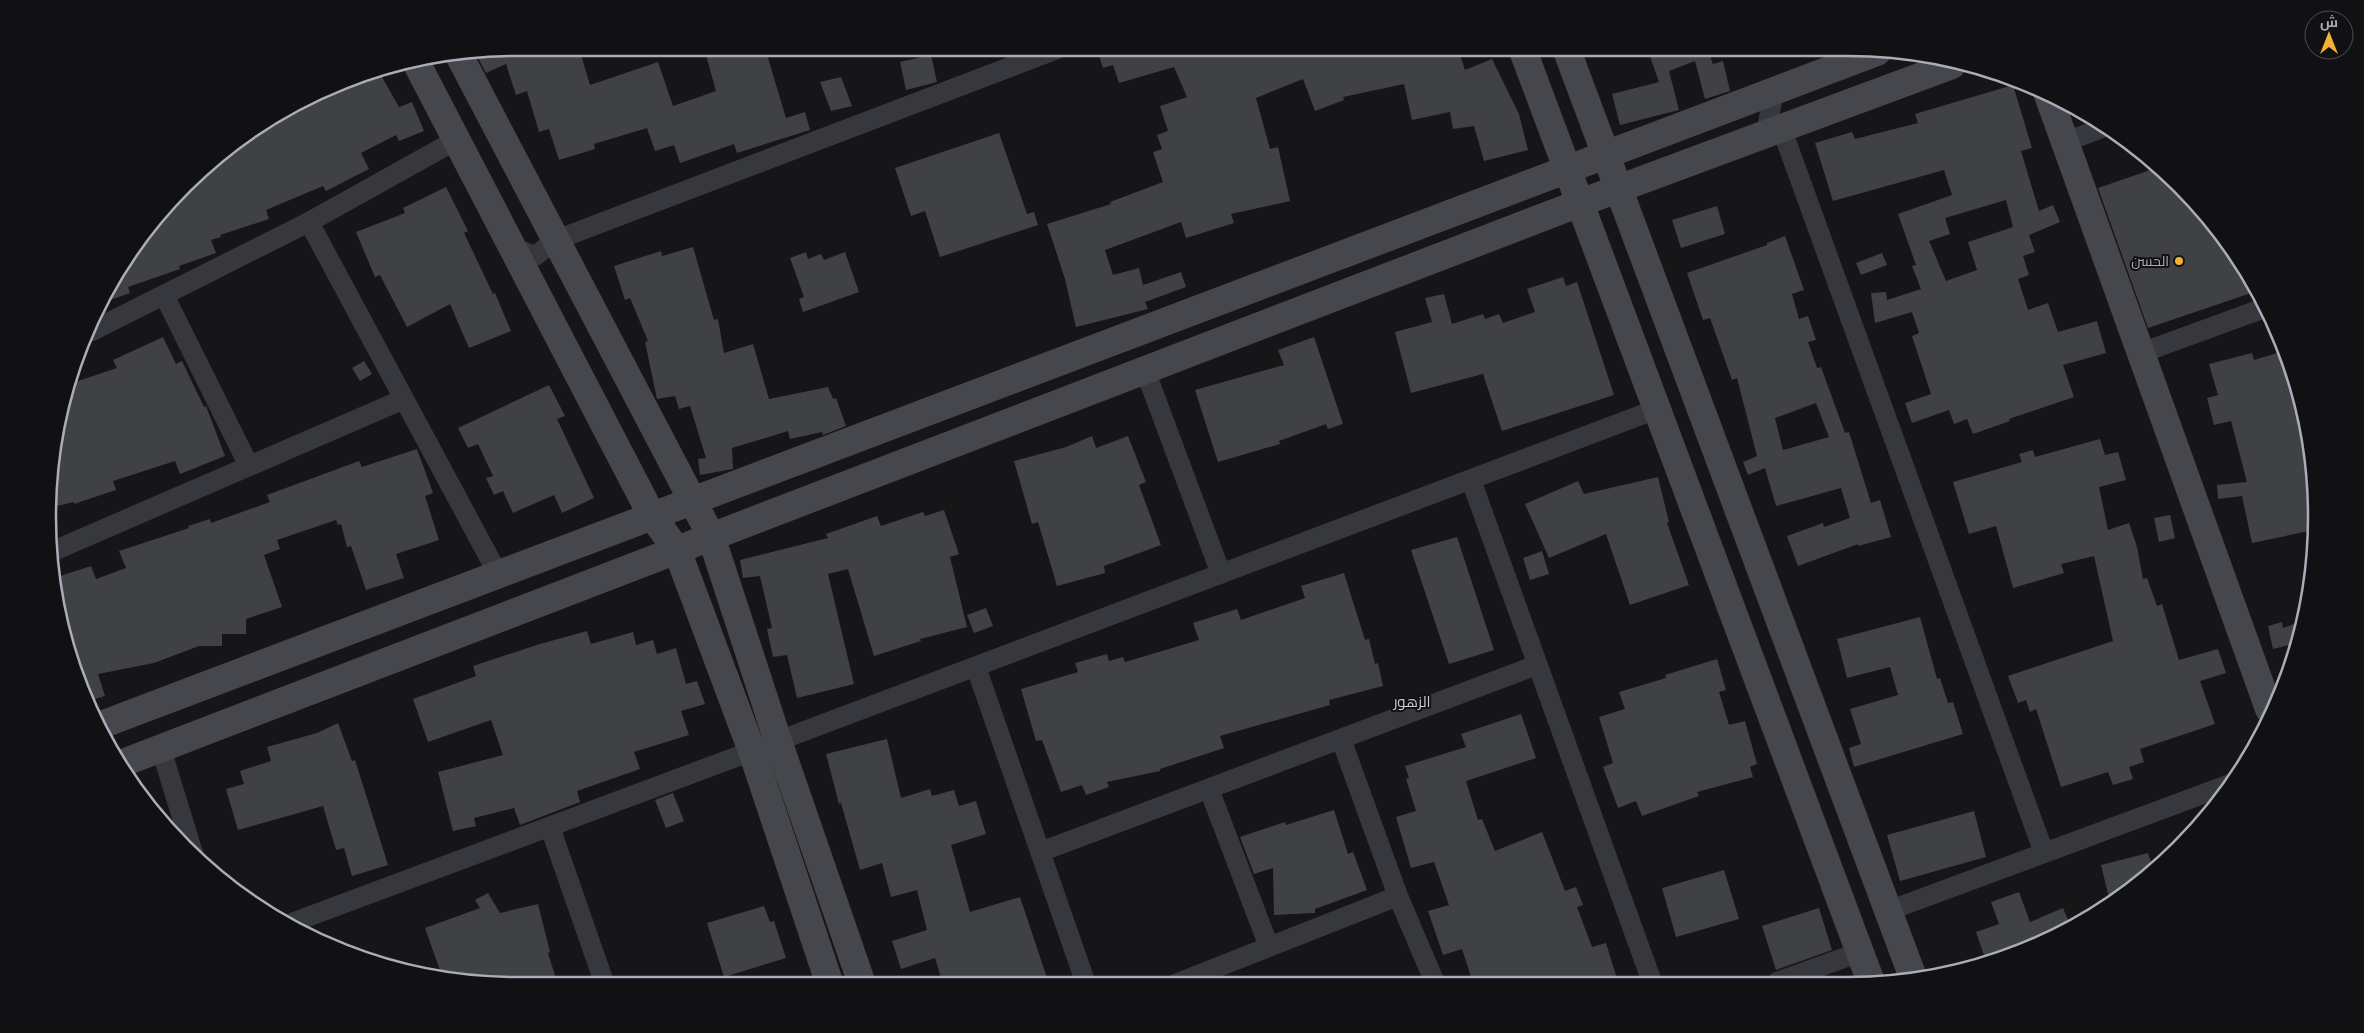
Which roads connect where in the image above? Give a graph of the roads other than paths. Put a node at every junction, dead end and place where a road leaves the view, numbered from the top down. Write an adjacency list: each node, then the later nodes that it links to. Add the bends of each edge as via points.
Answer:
1 (1039, 56): 19 (street)
2 (1525, 56): 15 (street)
3 (1569, 56): 14 (street)
4 (1866, 57): 8 (street)
5 (461, 59): 19 (street)
6 (419, 67): 12 (street)
7 (1946, 67): 10 (street)
8 (1774, 91): 10 (street); 14 (street)
9 (2051, 104): 13 (street)
10 (1774, 130): 16 (street); 51 (street)
11 (2097, 130): 13 (street)
12 (458, 139): 18 (street); 20 (street)
13 (2065, 142): 24 (street)
14 (1606, 155): 15 (street); 16 (street)
15 (1568, 170): 17 (street); 30 (street)
16 (1618, 188): 17 (street); 53 (street)
17 (1580, 203): 25 (street); 27 (street)
18 (310, 222): 21 (street); 26 (street)
19 (556, 240): 20 (street, via 535,256); 30 (street)
20 (514, 248): 31 (street)
21 (164, 295): 23 (street); 28 (street)
22 (2258, 310): 24 (street)
23 (96, 329)
24 (2141, 353): 39 (street)
25 (1145, 370): 32 (street); 36 (street)
26 (404, 399): 28 (street); 35 (street)
27 (1657, 409): 29 (street); 56 (street)
28 (249, 466): 33 (street)
29 (1470, 480): 36 (street); 37 (street)
30 (693, 500): 31 (street); 32 (street)
31 (652, 516): 34 (street); 35 (street)
32 (711, 536): 34 (street); 42 (street)
33 (57, 549)
34 (677, 550): 43 (street); 44 (street)
35 (498, 574): 40 (street)
36 (1221, 574): 38 (street)
37 (1538, 665): 41 (street); 65 (street)
38 (976, 667): 42 (street); 50 (street)
39 (2268, 703)
40 (106, 723)
41 (1341, 739): 47 (street); 52 (street)
42 (778, 741): 61 (street)
43 (161, 749): 45 (street); 49 (street)
44 (752, 751): 48 (street); 60 (street)
45 (127, 761)
46 (2219, 788): 51 (street)
47 (1208, 789): 50 (street); 55 (street)
48 (550, 827): 54 (street); 59 (street)
49 (189, 840)
50 (1040, 852): 62 (street)
51 (2044, 853): 53 (street)
52 (1398, 896): 55 (street); 64 (street)
53 (1888, 911): 57 (street)
54 (297, 921)
55 (1269, 947): 63 (street)
56 (1860, 952): 58 (street); 66 (street)
57 (1911, 972)
58 (1869, 976)
59 (602, 977)
60 (827, 977)
61 (860, 977)
62 (1084, 977)
63 (1193, 977)
64 (1432, 977)
65 (1650, 977)
66 (1791, 977)

